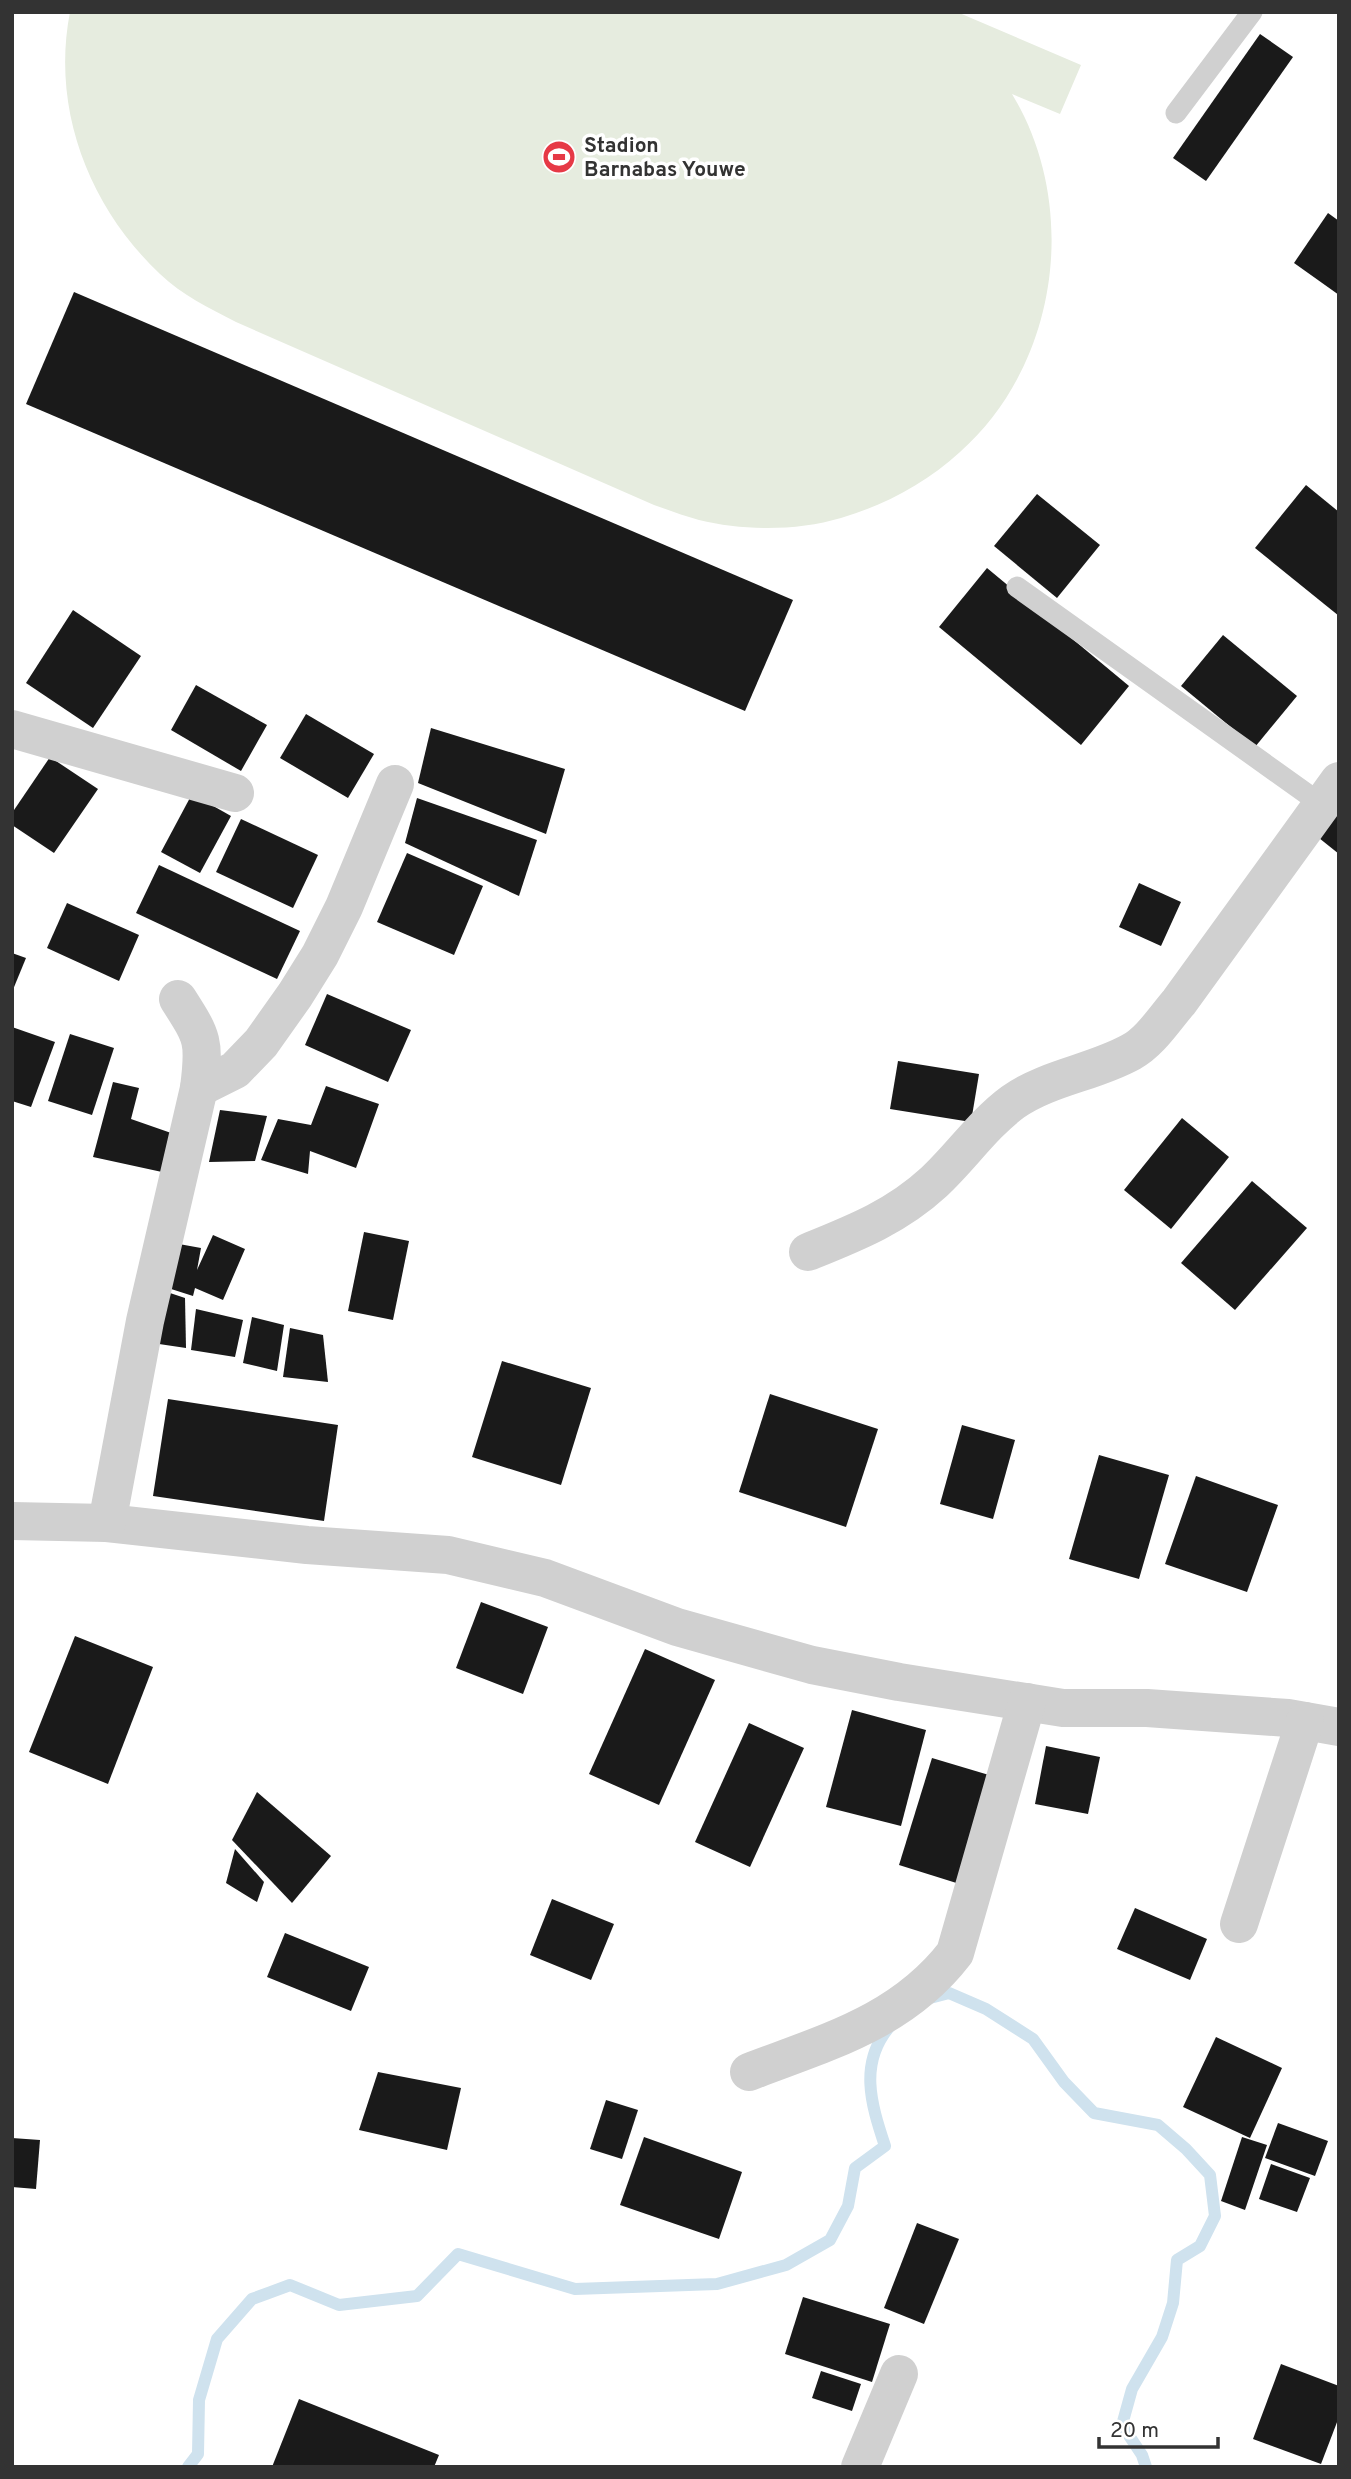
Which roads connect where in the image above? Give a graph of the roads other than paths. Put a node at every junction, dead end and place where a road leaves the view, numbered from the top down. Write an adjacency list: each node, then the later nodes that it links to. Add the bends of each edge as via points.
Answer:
1 (1252, 12): 2 (lane)
2 (1176, 113)
3 (1017, 587): 6 (lane)
4 (12, 729): 7 (street)
5 (395, 784): 9 (street, via 344,906 295,995 235,1070)
6 (1330, 792): 10 (street, via 1179,1002 1134,1051 1047,1083 1012,1103 934,1182 899,1210 871,1227)
7 (235, 793)
8 (178, 999): 9 (street, via 204,1050)
9 (199, 1087): 12 (street, via 145,1321)
10 (808, 1252)
11 (12, 1521): 12 (street)
12 (107, 1523): 13 (street, via 448,1555 545,1578 677,1627 812,1665)
13 (1027, 1702): 14 (street, via 1063,1708 1288,1717); 16 (street, via 955,1953 916,1993 860,2030)
14 (1322, 1724): 15 (street)
15 (1239, 1924)
16 (749, 2072)
17 (899, 2374): 18 (street)
18 (860, 2467)

